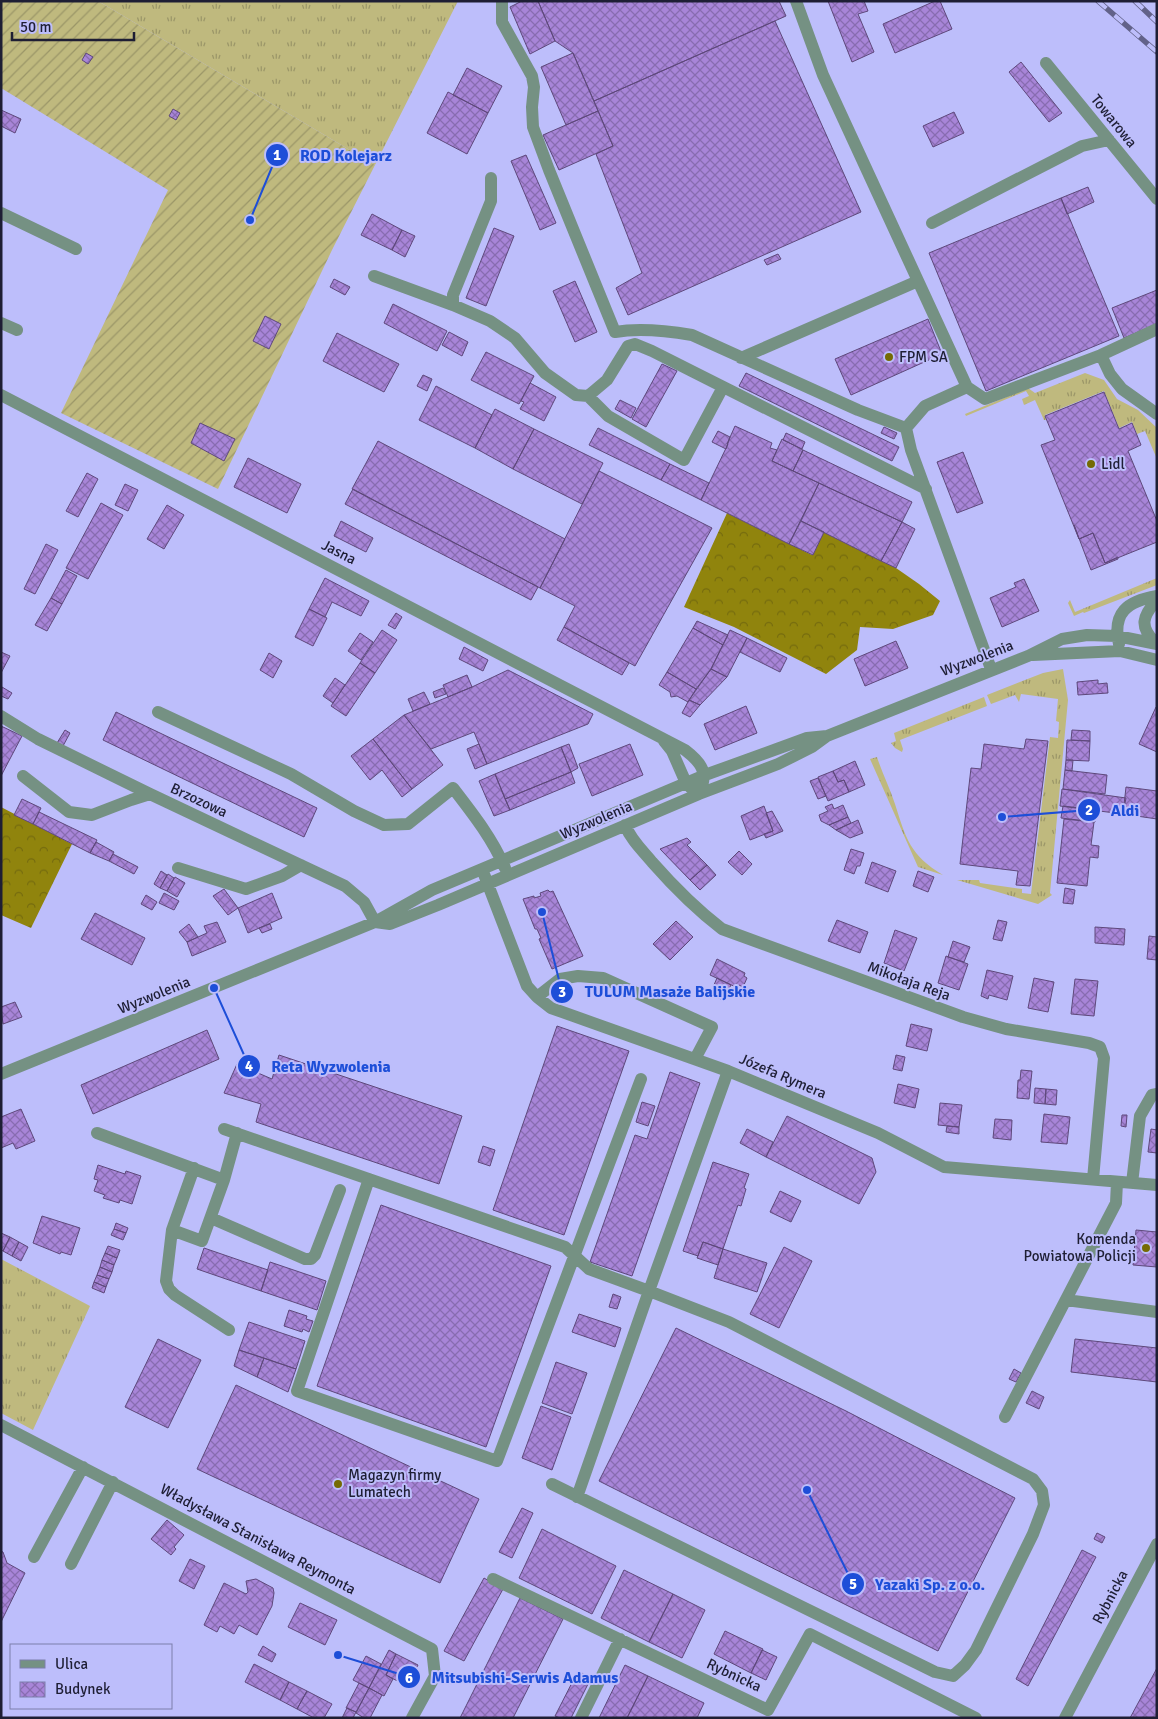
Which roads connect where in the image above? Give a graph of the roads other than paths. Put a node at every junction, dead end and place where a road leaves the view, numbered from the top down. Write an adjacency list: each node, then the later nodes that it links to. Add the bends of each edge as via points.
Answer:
1 (502, 1): 17 (street, via 502,22 532,76 534,127 548,170 616,332 642,330 692,335)
2 (796, 1): 11 (street, via 823,75)
3 (1046, 63): 4 (street, Towarowa)
4 (1109, 140): 6 (street, Towarowa); 8 (street, via 1082,146)
5 (491, 178): 12 (street, via 490,201)
6 (1157, 199)
7 (1, 213): 9 (street)
8 (932, 223)
9 (76, 249)
10 (374, 276): 12 (street)
11 (918, 281): 17 (street); 19 (street)
12 (452, 305): 21 (street, via 490,321 515,338 545,373 576,395)
13 (1, 323): 15 (street)
14 (1157, 329): 16 (street)
15 (17, 330)
16 (1101, 355): 19 (street, via 985,399); 22 (street, via 1122,389)
17 (741, 358): 23 (street)
18 (723, 387): 21 (street, via 634,344 628,346 608,380); 21 (street, via 684,460 608,416); 24 (street)
19 (967, 387): 23 (street, via 925,406)
20 (1, 395): 36 (street, Jasna)
21 (588, 396)
22 (1157, 414)
23 (906, 428): 24 (street)
24 (926, 489): 32 (street)
25 (1157, 596): 27 (street, via 1126,608 1116,624)
26 (1157, 600): 28 (street, via 1150,607 1144,624 1145,631)
27 (1117, 636): 28 (street, Wyzwolenia); 29 (street); 30 (street, Wyzwolenia, via 1074,636)
28 (1156, 644)
29 (1120, 650): 30 (street, Wyzwolenia); 31 (street, Wyzwolenia)
30 (1028, 656): 32 (street, Wyzwolenia)
31 (1157, 660)
32 (991, 669): 35 (street, Wyzwolenia)
33 (158, 712): 43 (street, via 317,787 354,811 384,825 408,824 453,788 482,825)
34 (1, 716): 40 (street, Brzozowa, via 38,739)
35 (827, 736): 37 (street, Wyzwolenia, via 807,738); 41 (street, Wyzwolenia, via 778,764)
36 (662, 739): 37 (street, Jasna, via 689,753); 39 (street, Jasna, via 672,751)
37 (705, 775): 39 (street, Wyzwolenia); 41 (street)
38 (24, 776): 40 (street, via 69,812 92,815)
39 (686, 783): 41 (street, Jasna); 43 (street, Wyzwolenia)
40 (150, 794): 44 (street, Brzozowa)
41 (699, 794): 42 (street, Wyzwolenia)
42 (625, 825): 47 (street, Wyzwolenia); 62 (street, Mikołaja Reja, via 630,837 677,890 722,929 962,1017 1100,1047 1104,1058)
43 (502, 860): 46 (street, Wyzwolenia); 47 (street)
44 (301, 866): 45 (street, via 246,889); 49 (street, Brzozowa, via 345,886 364,902)
45 (178, 868)
46 (482, 869): 48 (street, Józefa Rymera); 49 (street, Wyzwolenia, via 432,890)
47 (508, 875): 48 (street, Wyzwolenia)
48 (487, 884): 49 (street, Wyzwolenia, via 390,924); 50 (street, Józefa Rymera, via 527,986)
49 (374, 922): 53 (street, Wyzwolenia)
50 (537, 997): 51 (street, Józefa Rymera, via 551,1008 571,1016); 51 (street, via 560,979 578,976 603,978 712,1027)
51 (696, 1059): 52 (street, Józefa Rymera)
52 (728, 1070): 62 (street, Józefa Rymera, via 878,1133 944,1167); 70 (street)
53 (1, 1074)
54 (641, 1079): 69 (street)
55 (1157, 1094): 64 (street, via 1152,1095 1140,1116)
56 (224, 1129): 58 (street)
57 (97, 1133): 59 (street)
58 (237, 1133): 60 (street); 61 (street)
59 (194, 1168): 61 (street); 68 (street)
60 (370, 1179): 69 (street, via 565,1247); 69 (street, via 297,1391 497,1460)
61 (224, 1180): 67 (street)
62 (1093, 1180): 63 (street, Józefa Rymera)
63 (1117, 1182): 64 (street, Józefa Rymera); 71 (street, via 1116,1203)
64 (1132, 1183): 65 (street, Józefa Rymera)
65 (1157, 1185)
66 (340, 1190): 67 (street, via 311,1259)
67 (211, 1218): 68 (street, via 202,1241)
68 (172, 1230): 73 (street, via 166,1281 169,1289)
69 (574, 1256): 70 (street, via 589,1269)
70 (649, 1291): 79 (street); 79 (street, via 729,1322 1033,1479 1042,1491 1044,1505 976,1650 953,1676 935,1672)
71 (1066, 1300): 72 (street); 74 (street)
72 (1157, 1312)
73 (229, 1330)
74 (1005, 1417)
75 (1, 1425): 76 (street, Władysława Stanisława Reymonta)
76 (84, 1467): 77 (street, Władysława Stanisława Reymonta); 81 (street)
77 (113, 1482): 82 (street); 85 (street, Władysława Stanisława Reymonta, via 432,1649 435,1676)
78 (552, 1484): 79 (street)
79 (577, 1496)
80 (1157, 1544): 88 (street, Rybnicka)
81 (34, 1557)
82 (71, 1564)
83 (493, 1579): 84 (street, Rybnicka)
84 (620, 1639): 86 (street); 87 (street, Rybnicka, via 768,1710 810,1634)
85 (412, 1718)
86 (582, 1718)
87 (976, 1718)
88 (1065, 1718)

